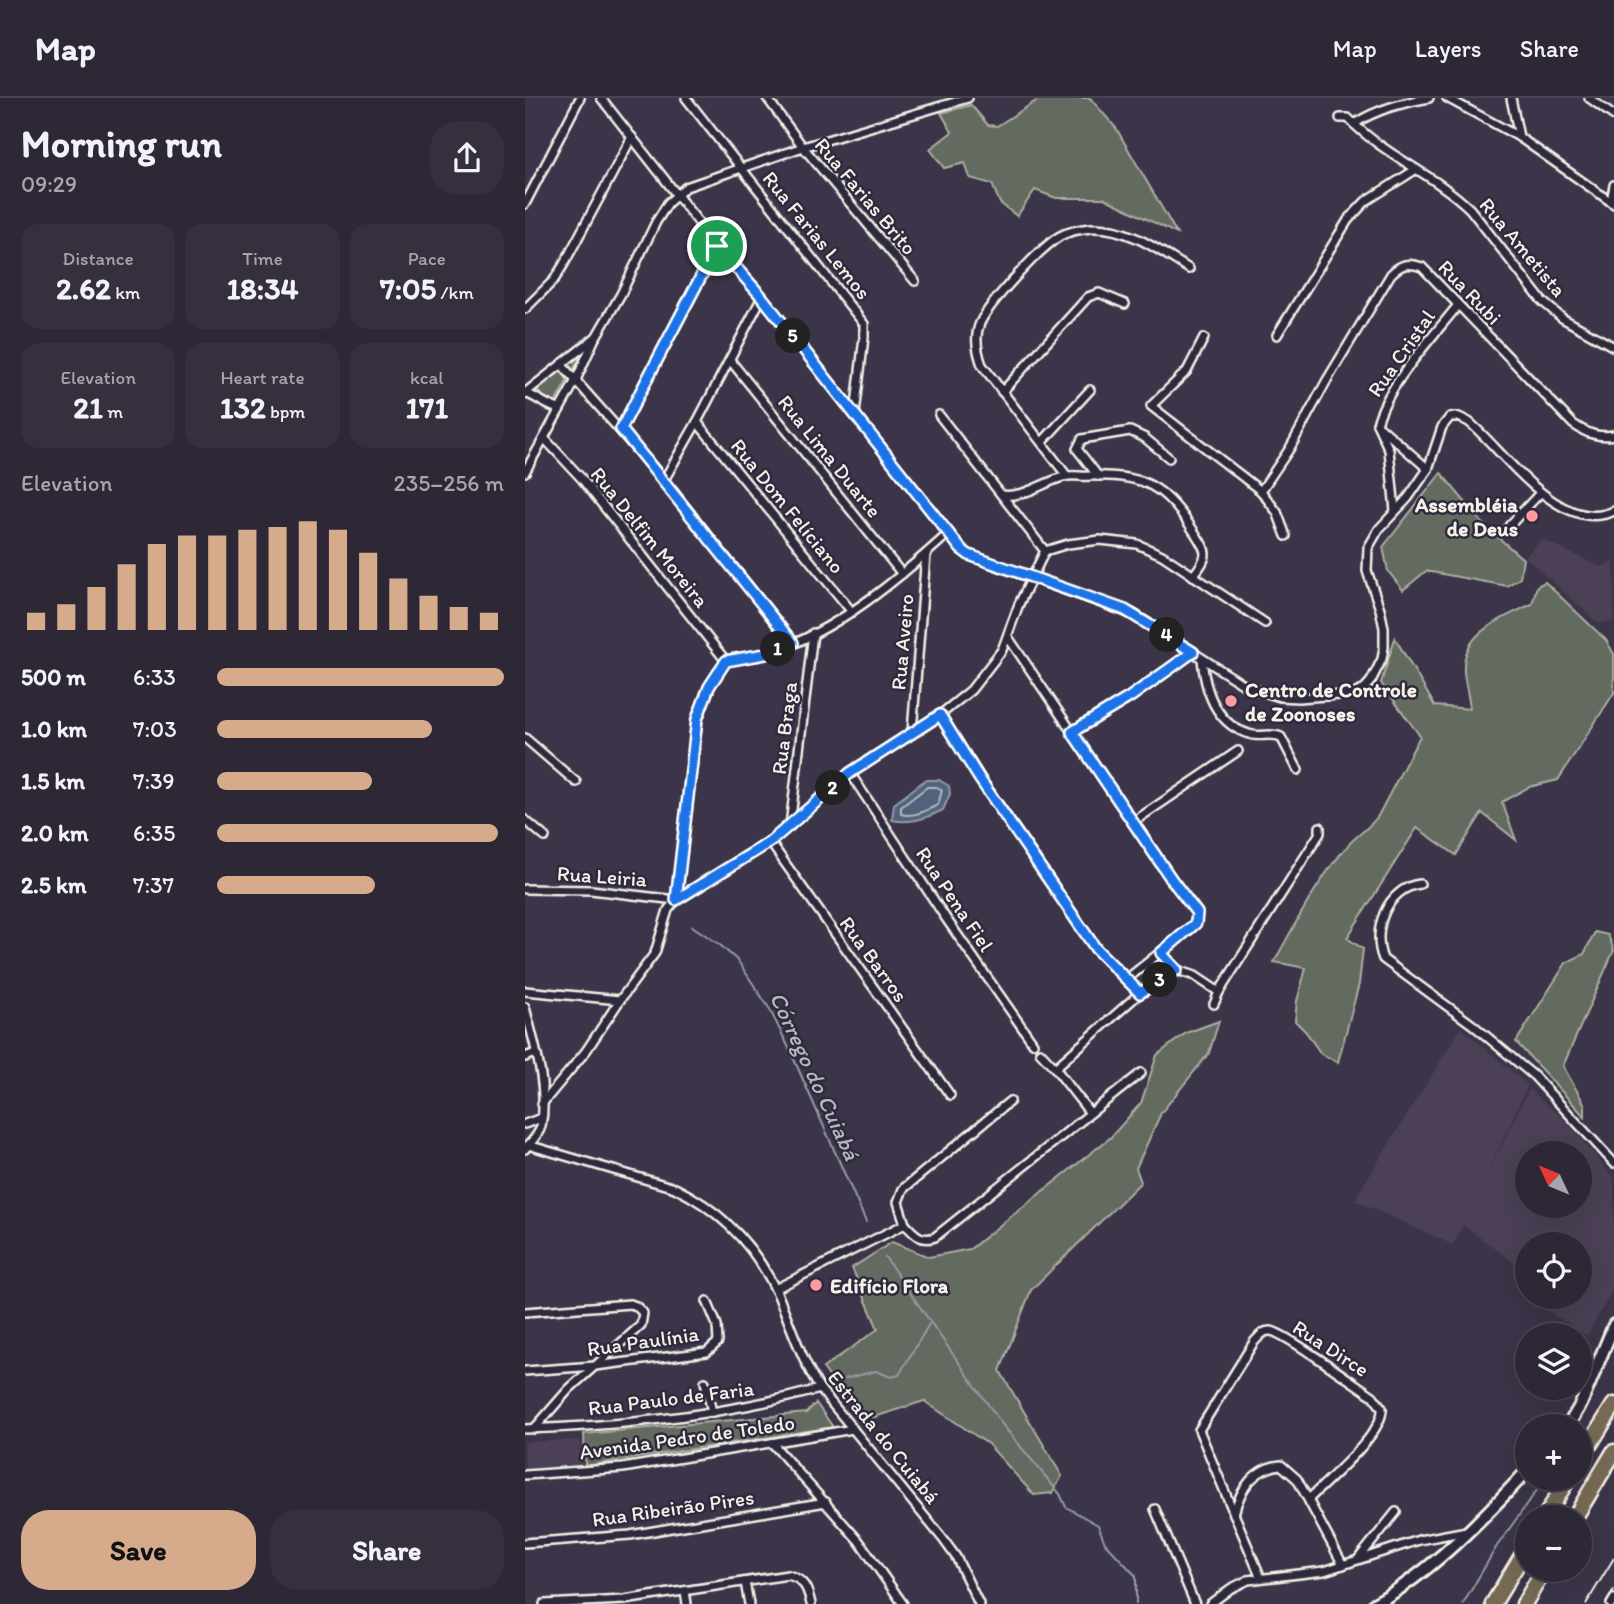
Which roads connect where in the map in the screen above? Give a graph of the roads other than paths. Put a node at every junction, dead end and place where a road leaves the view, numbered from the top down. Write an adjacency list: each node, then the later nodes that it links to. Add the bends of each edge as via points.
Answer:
1 (580, 98): 23 (street)
2 (601, 98): 15 (street)
3 (686, 98): 18 (street, Rua Farias Lemos)
4 (767, 98): 11 (street, Rua Farias Brito)
5 (778, 98): 11 (street)
6 (968, 98): 17 (street)
7 (1429, 98): 14 (street, via 1399,103)
8 (1447, 98): 16 (street)
9 (1511, 98): 16 (street)
10 (1589, 98): 12 (street)
11 (777, 110): 17 (street, Rua Farias Brito)
12 (1614, 116)
13 (1341, 118): 14 (street, Rua Ametista)
14 (1354, 124): 19 (street, Rua Ametista)
15 (632, 137): 21 (street); 30 (street, via 564,264)
16 (1519, 137): 22 (street)
17 (803, 147): 18 (street); 26 (street, Rua Farias Brito)
18 (741, 169): 21 (street, via 698,181); 42 (street, Rua Farias Lemos, via 864,324)
19 (1416, 170): 31 (street, via 1366,201 1348,220); 34 (street, Rua Ametista, via 1470,208 1542,302)
20 (1614, 185): 22 (street)
21 (677, 193): 24 (street); 32 (street, via 656,222)
22 (1612, 203)
23 (525, 204)
24 (717, 246): 27 (street); 46 (street)
25 (1189, 269): 39 (street, via 1117,231 1094,228 1061,235 1007,287 980,323 978,354)
26 (915, 281)
27 (762, 297): 35 (street); 42 (street)
28 (1125, 304): 39 (street, via 1099,293 1088,297)
29 (1458, 305): 45 (street, Rua Cristal, via 1400,380); 47 (street, Rua Rubi, via 1573,424 1596,435); 56 (street, Rua Rubi, via 1422,267 1399,266)
30 (525, 309)
31 (1277, 335)
32 (596, 337): 36 (street); 37 (street)
33 (1204, 338): 56 (street, via 1187,371 1151,406)
34 (1614, 347)
35 (730, 360): 44 (street); 68 (street, Rua Lima Duarte)
36 (561, 364): 37 (street); 40 (street)
37 (576, 380): 41 (street); 46 (street)
38 (1090, 390): 49 (street)
39 (1002, 392): 49 (street)
40 (525, 393): 41 (street)
41 (560, 409): 48 (street)
42 (855, 414): 64 (street)
43 (939, 415): 58 (street)
44 (697, 422): 55 (street); 71 (street, Rua Dom Felíciano)
45 (1377, 424): 51 (street); 60 (street, via 1389,450)
46 (621, 429): 55 (street)
47 (1614, 435)
48 (544, 438): 52 (street); 78 (street, Rua Delfim Moreira)
49 (1043, 441): 53 (street)
50 (1169, 458): 54 (street, via 1130,430 1089,436 1077,449)
51 (1428, 469): 57 (street, via 1445,422 1459,417 1476,428); 60 (street)
52 (525, 472)
53 (1067, 476): 54 (street); 59 (street)
54 (1098, 476): 69 (street, via 1133,479 1170,497 1205,548 1205,560)
55 (664, 480): 75 (street)
56 (1261, 491): 65 (street, via 1277,512)
57 (1540, 493): 61 (street, via 1592,516); 63 (street)
58 (1002, 495): 59 (street); 62 (street)
59 (1019, 496): 62 (street)
60 (1395, 511): 77 (street, via 1368,548 1367,571 1380,609 1384,647 1378,670 1363,690 1341,697 1280,696 1247,687)
61 (1614, 511)
62 (1018, 515): 66 (street)
63 (1509, 526)
64 (949, 533): 67 (street); 70 (street, via 969,555)
65 (1286, 536)
66 (1045, 551): 69 (street, via 1100,540 1128,543 1155,551); 70 (street)
67 (926, 554): 68 (street); 80 (street, Rua Aveiro)
68 (902, 574): 71 (street)
69 (1193, 576): 72 (street)
70 (1033, 578): 74 (street); 76 (street, via 1125,610)
71 (852, 612): 73 (street)
72 (1265, 623)
73 (813, 633): 75 (street); 89 (street, Rua Braga)
74 (1008, 637): 79 (street, via 971,690); 81 (street)
75 (793, 643): 78 (street)
76 (1193, 652): 77 (street); 81 (street)
77 (1202, 659): 84 (street, via 1206,687 1216,710 1249,734 1277,734)
78 (726, 661): 95 (street, via 709,687 697,719)
79 (940, 715): 80 (street); 98 (street, via 1096,949)
80 (912, 732): 85 (street)
81 (1072, 732): 88 (street)
82 (525, 738): 86 (street)
83 (1238, 751): 88 (street)
84 (1298, 770)
85 (850, 773): 89 (street); 105 (street, Rua Pena Fiel)
86 (576, 782)
87 (525, 820): 91 (street)
88 (1133, 822): 96 (street, via 1197,913 1196,923)
89 (790, 826): 92 (street)
90 (1319, 827): 100 (street, via 1297,873)
91 (545, 837)
92 (770, 842): 95 (street); 111 (street, Rua Barros)
93 (1420, 884): 118 (street, via 1401,889 1388,906 1380,932 1383,960 1534,1076)
94 (525, 889): 95 (street, Rua Leiria, via 591,890)
95 (676, 900): 102 (street, via 655,953)
96 (1161, 953): 97 (street); 98 (street)
97 (1177, 970): 100 (street); 101 (street)
98 (1128, 978): 101 (street)
99 (525, 991): 102 (street)
100 (1219, 992): 103 (street)
101 (1140, 993): 109 (street)
102 (620, 1000): 113 (street)
103 (1214, 1004)
104 (525, 1007): 107 (street)
105 (1033, 1044)
106 (1039, 1052): 109 (street)
107 (536, 1053): 108 (street); 113 (street)
108 (525, 1057)
109 (1055, 1068): 114 (street)
110 (1141, 1073): 114 (street)
111 (950, 1095)
112 (1010, 1101): 119 (street, via 903,1189 898,1202)
113 (542, 1104): 115 (street)
114 (1090, 1113): 119 (street, via 935,1237 920,1238)
115 (541, 1118): 116 (street); 117 (street)
116 (525, 1124)
117 (527, 1147): 120 (street, Estrada do Cuiabá, via 647,1178 697,1199 747,1244)
118 (1614, 1163)
119 (905, 1224): 120 (street)
120 (775, 1289): 127 (street, Estrada do Cuiabá)
121 (707, 1301): 124 (street, Rua Paulínia, via 720,1335 707,1352)
122 (525, 1312): 124 (street, via 636,1306 643,1313 641,1325)
123 (1614, 1325): 130 (main road)
124 (595, 1366): 125 (street, Rua Paulínia); 132 (street)
125 (525, 1371)
126 (705, 1382): 129 (street)
127 (820, 1389): 129 (street, Rua Paulo de Faria); 133 (street, Estrada do Cuiabá)
128 (1614, 1405): 134 (highway)
129 (712, 1412): 132 (street, Rua Paulo de Faria)
130 (1575, 1414)
131 (525, 1429): 132 (street, Rua Paulo de Faria)
132 (534, 1429)
133 (853, 1429): 135 (street, Avenida Pedro de Toledo); 161 (street, Estrada do Cuiabá, via 956,1557)
134 (1592, 1441)
135 (772, 1443): 137 (street, Avenida Pedro de Toledo, via 623,1468); 140 (street)
136 (1614, 1452): 141 (highway)
137 (525, 1475)
138 (1515, 1484): 145 (main road)
139 (1309, 1499): 144 (street, via 1293,1474 1281,1465 1274,1466 1248,1482); 144 (street, Rua Dirce, via 1370,1436 1382,1413 1373,1396 1268,1331 1254,1342 1199,1430); 148 (street)
140 (826, 1502): 146 (street, Rua Ribeirão Pires, via 630,1535); 160 (street)
141 (1582, 1505)
142 (1155, 1509): 162 (street)
143 (1397, 1512): 147 (street)
144 (1234, 1515): 150 (street)
145 (1468, 1531): 147 (street); 164 (main road)
146 (525, 1543)
147 (1359, 1559): 148 (street)
148 (1343, 1565): 150 (street, via 1307,1574)
149 (1515, 1568): 165 (highway)
150 (1261, 1577): 163 (street, via 1240,1583)
151 (745, 1582): 153 (street); 158 (street); 159 (street, via 796,1577 808,1590)
152 (1537, 1582): 166 (highway)
153 (685, 1591): 155 (street); 157 (street)
154 (1614, 1599): 167 (street)
155 (624, 1602): 156 (street)
156 (544, 1604)
157 (687, 1604)
158 (749, 1604)
159 (811, 1604)
160 (903, 1604)
161 (979, 1604)
162 (1195, 1604)
163 (1210, 1604)
164 (1374, 1604)
165 (1493, 1604)
166 (1524, 1604)
167 (1611, 1604)

